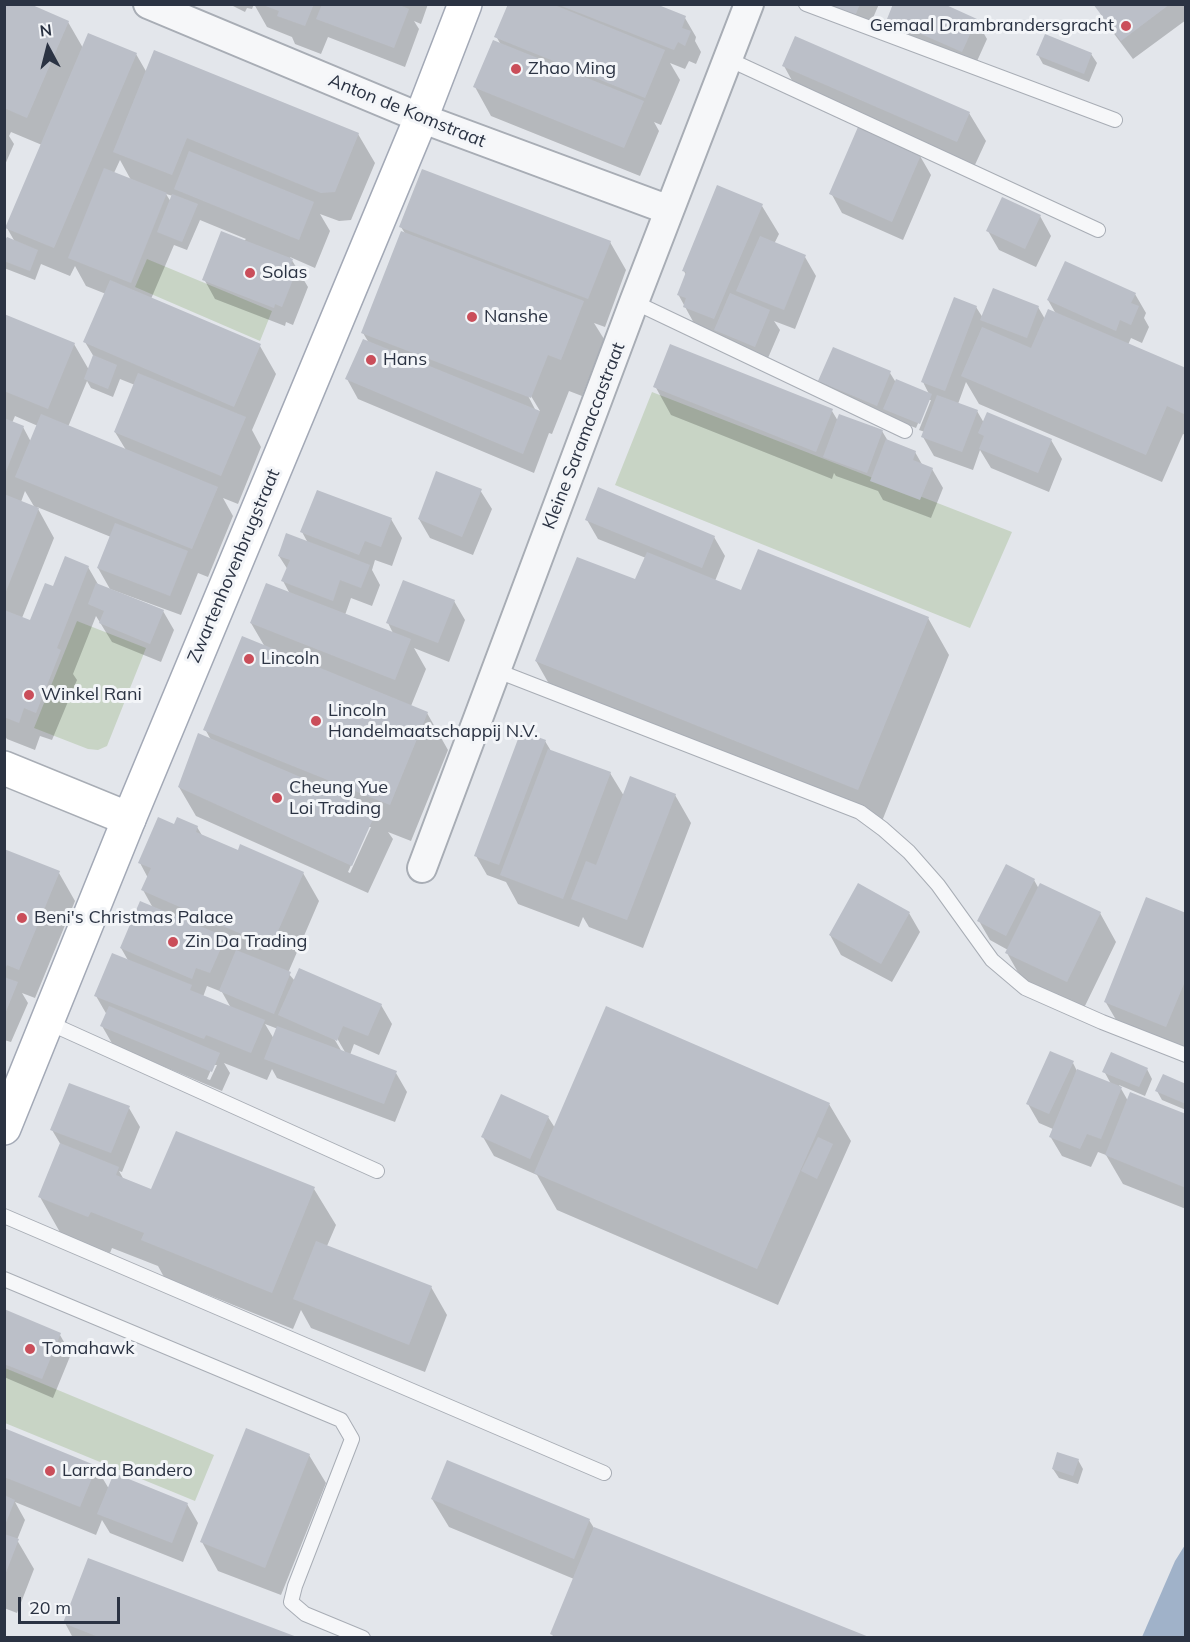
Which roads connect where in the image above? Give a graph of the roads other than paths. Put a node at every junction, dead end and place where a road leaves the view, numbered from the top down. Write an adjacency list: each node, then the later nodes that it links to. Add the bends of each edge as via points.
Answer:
1 (148, 4): 6 (street, Anton de Komstraat)
2 (465, 4): 6 (main road, Zwartenhovenbrugstraat)
3 (749, 4): 5 (street, Kleine Saramaccastraat)
4 (806, 4): 7 (lane)
5 (728, 59): 8 (street, Kleine Saramaccastraat); 9 (lane)
6 (421, 118): 8 (street, Anton de Komstraat); 14 (main road, Zwartenhovenbrugstraat)
7 (1116, 120)
8 (669, 210): 10 (street, Kleine Saramaccastraat)
9 (1098, 230)
10 (634, 302): 11 (lane); 12 (street, Kleine Saramaccastraat)
11 (905, 430)
12 (495, 670): 15 (street, Kleine Saramaccastraat); 17 (lane, via 860,812 909,852 992,960 1025,988)
13 (4, 768): 14 (main road)
14 (129, 819): 16 (main road, Zwartenhovenbrugstraat)
15 (422, 868)
16 (47, 1022): 18 (main road, Zwartenhovenbrugstraat); 19 (lane)
17 (1185, 1055)
18 (4, 1128)
19 (376, 1171)
20 (4, 1216): 22 (lane)
21 (4, 1279): 23 (lane, via 341,1420 352,1439 291,1602 305,1614)
22 (604, 1473)
23 (363, 1638)

